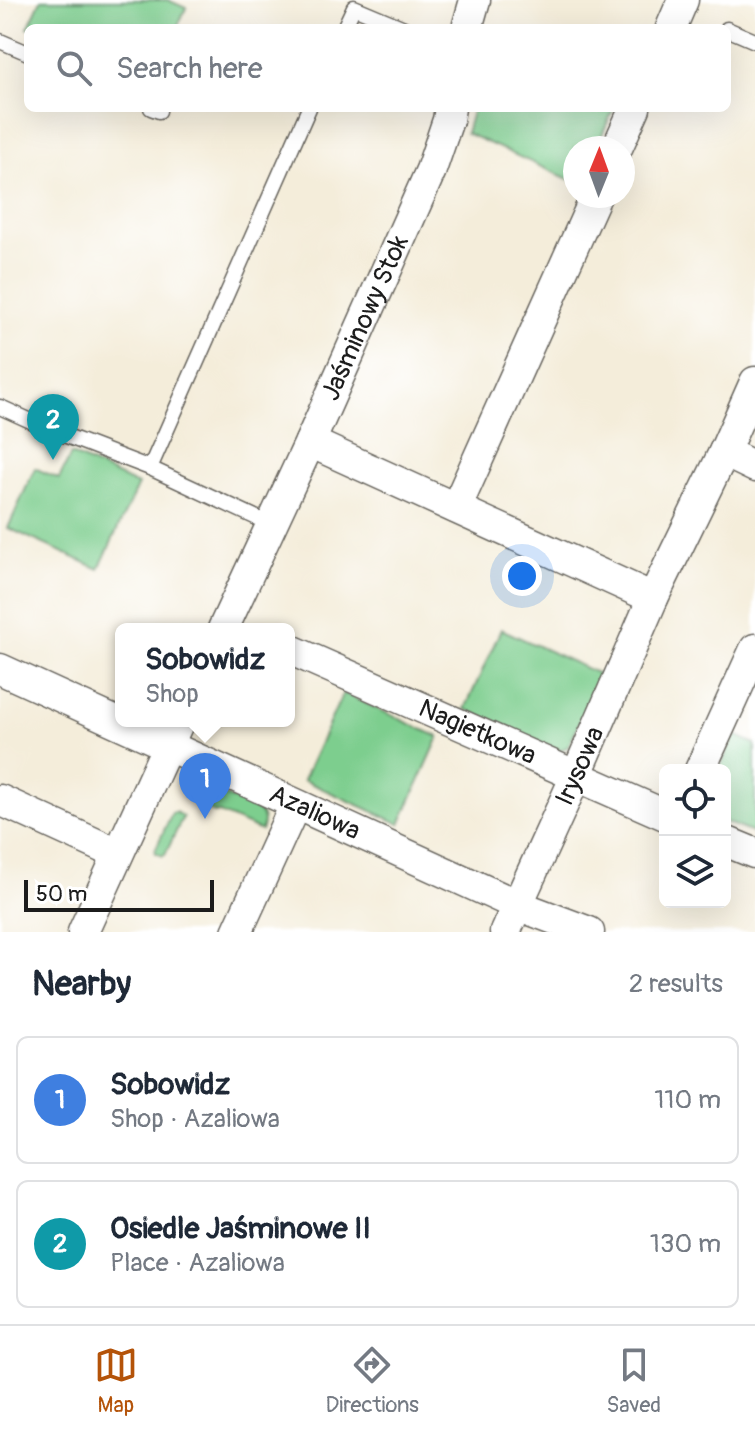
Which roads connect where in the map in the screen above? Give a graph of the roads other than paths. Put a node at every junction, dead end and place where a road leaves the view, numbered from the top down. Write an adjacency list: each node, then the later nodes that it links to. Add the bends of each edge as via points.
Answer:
1 (475, 0): 4 (street)
2 (346, 24): 3 (lane, via 354,7)
3 (394, 24)
4 (468, 24)
5 (731, 30): 7 (lane)
6 (0, 41): 8 (lane)
7 (755, 41)
8 (24, 51)
9 (307, 112): 19 (lane)
10 (449, 112): 16 (street, Jaśminowy Stok, via 431,170)
11 (633, 112): 12 (street)
12 (622, 136)
13 (591, 208): 20 (street)
14 (755, 382): 17 (street, Irysowa)
15 (0, 407): 19 (lane)
16 (310, 442): 20 (street); 21 (street, Jaśminowy Stok)
17 (724, 452): 18 (street); 22 (street, Irysowa)
18 (755, 467)
19 (150, 468): 21 (lane)
20 (456, 508): 22 (street)
21 (272, 525): 23 (street, Jaśminowy Stok)
22 (653, 598): 30 (street, Irysowa)
23 (233, 623)
24 (755, 649): 29 (street)
25 (295, 652): 30 (street, Nagietkowa)
26 (0, 669): 27 (street, Azaliowa)
27 (115, 712)
28 (173, 733): 32 (street, Azaliowa); 36 (street)
29 (703, 764)
30 (576, 776): 33 (street, Nagietkowa); 37 (street, Irysowa)
31 (0, 800): 36 (street)
32 (295, 805): 37 (street, Azaliowa); 39 (street)
33 (659, 812)
34 (731, 843): 35 (street)
35 (754, 853)
36 (118, 854): 38 (street)
37 (511, 918): 40 (street, Azaliowa)
38 (83, 932)
39 (237, 932)
40 (589, 932)

